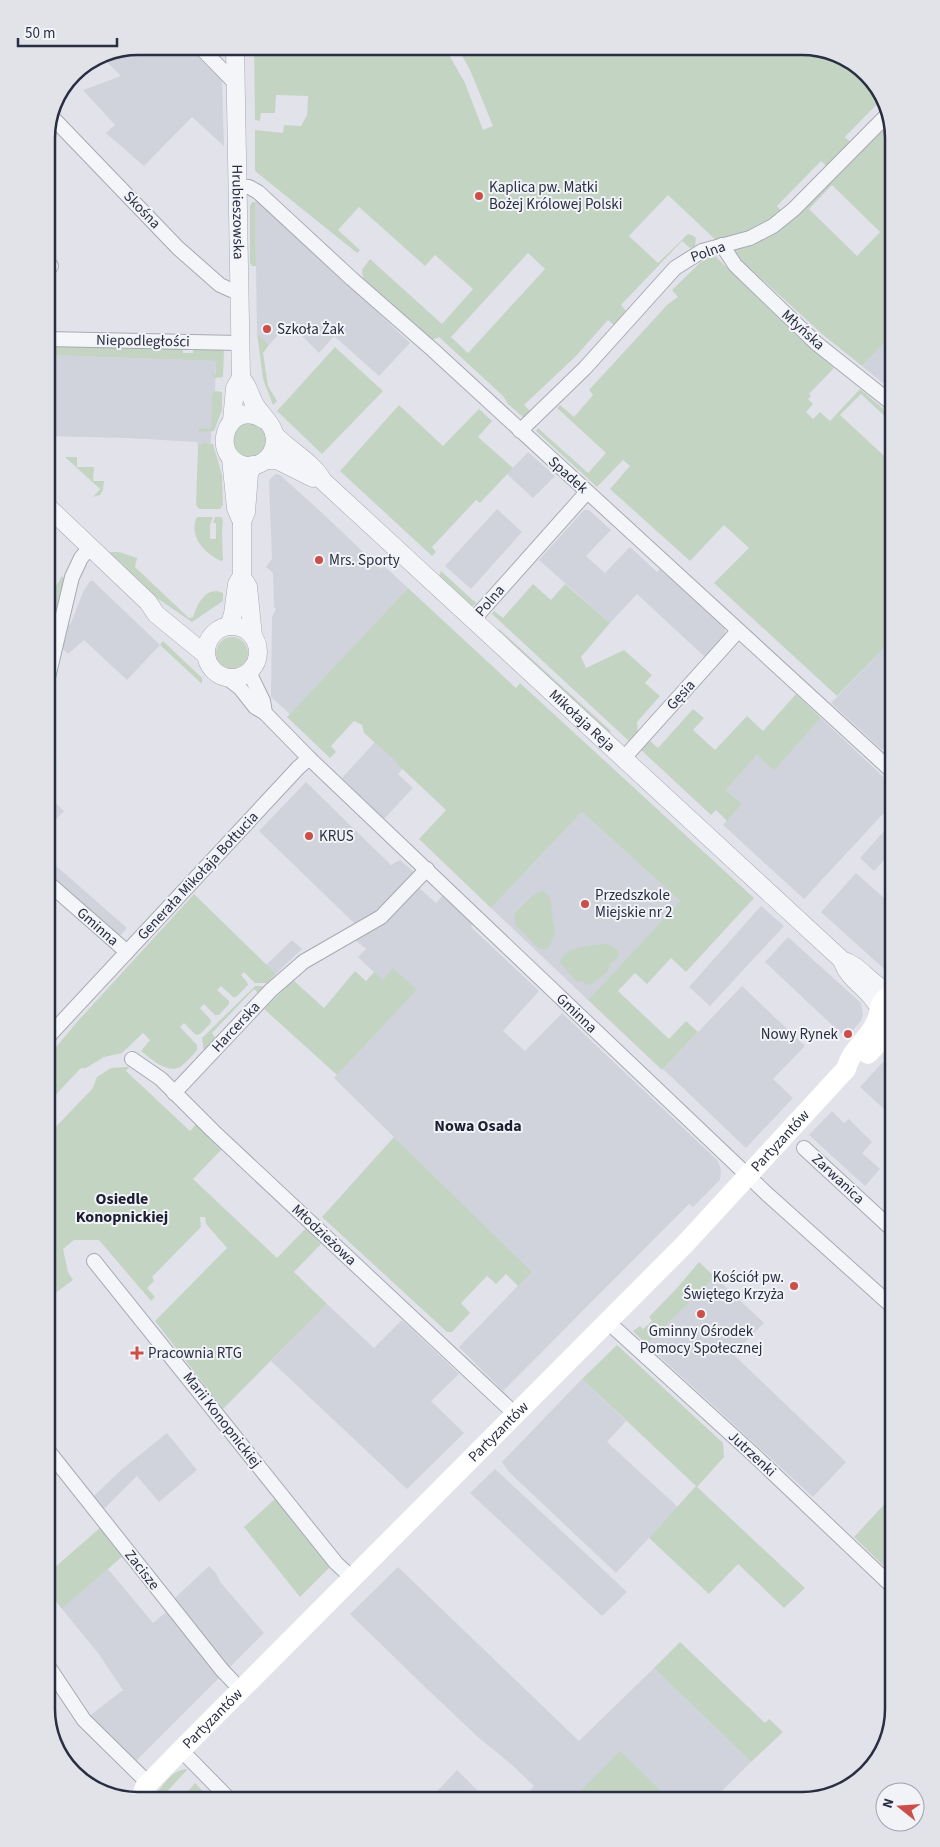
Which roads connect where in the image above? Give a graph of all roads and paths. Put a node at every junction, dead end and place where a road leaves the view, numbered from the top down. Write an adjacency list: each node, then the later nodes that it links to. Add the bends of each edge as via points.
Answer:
1 (208, 55): 3 (street)
2 (235, 55): 3 (street, Hrubieszowska)
3 (236, 84): 6 (street, Hrubieszowska)
4 (882, 120): 7 (street, Polna, via 781,220 750,238)
5 (57, 122): 8 (street, Skośna, via 178,248 220,285)
6 (237, 187): 8 (street, Hrubieszowska); 15 (street, Spadek, via 249,187 258,192)
7 (722, 246): 12 (street, Młyńska, via 735,265 803,332); 15 (street, Polna, via 702,251 674,268 585,368)
8 (238, 290): 10 (street, Hrubieszowska)
9 (55, 339): 10 (street, Niepodległości)
10 (239, 343): 11 (street, Hrubieszowska)
11 (241, 378): 13 (street, Hrubieszowska, via 235,388); 14 (street, Hrubieszowska)
12 (885, 398)
13 (232, 421): 14 (street, via 253,415); 16 (street, via 224,439)
14 (269, 427): 17 (street, via 275,443); 18 (street, Mikołaja Reja, via 282,443 315,470)
15 (520, 431): 19 (street, Spadek)
16 (231, 458): 17 (street, via 243,465); 21 (street, via 236,508)
17 (259, 463): 18 (street, Mikołaja Reja, via 272,459); 21 (street, via 250,474)
18 (323, 482): 25 (street, Mikołaja Reja)
19 (587, 492): 25 (street, Polna); 27 (street, Spadek)
20 (55, 514): 22 (street)
21 (242, 522): 23 (street)
22 (90, 547): 24 (street); 29 (street, via 72,577)
23 (242, 577): 26 (street, via 237,584 233,614); 28 (street, via 248,587)
24 (148, 602): 26 (street, via 196,630); 30 (street, via 156,614)
25 (473, 620): 35 (street, Mikołaja Reja)
26 (221, 630): 28 (street, via 242,628); 30 (street, via 209,640)
27 (738, 632): 35 (street, Gęsia); 36 (street, Spadek)
28 (253, 636): 31 (street, via 258,655)
29 (55, 648)
30 (206, 655): 32 (street, via 213,670)
31 (249, 672): 32 (street, via 239,678); 33 (street, Gminna)
32 (228, 678): 33 (street, Gminna, via 255,707)
33 (265, 713): 34 (street, Gminna)
34 (309, 758): 37 (street, Gminna); 39 (street, Generała Mikołaja Bołtucia)
35 (623, 759): 40 (street, Mikołaja Reja)
36 (885, 765)
37 (427, 869): 49 (street, Harcerska, via 381,917 302,963 271,990); 51 (street, Gminna)
38 (55, 889): 39 (street, Gminna)
39 (127, 952): 45 (street, Generała Mikołaja Bołtucia)
40 (842, 960): 41 (street, Mikołaja Reja, via 857,967); 43 (street, Mikołaja Reja)
41 (885, 990)
42 (885, 999): 43 (main road, Partyzantów)
43 (879, 1011): 44 (main road); 48 (main road, Partyzantów, via 874,1028 853,1053)
44 (885, 1026)
45 (55, 1029)
46 (885, 1036): 48 (main road, Partyzantów, via 857,1064)
47 (132, 1059): 49 (street, Młodzieżowa)
48 (846, 1069): 51 (main road, Partyzantów)
49 (174, 1092): 56 (street, Młodzieżowa)
50 (804, 1148): 52 (street, Zarwanica)
51 (748, 1176): 54 (street, Gminna); 55 (main road, Partyzantów)
52 (885, 1223)
53 (94, 1261): 58 (street, Marii Konopnickiej, via 336,1563)
54 (885, 1300)
55 (608, 1322): 56 (main road, Partyzantów); 59 (street, Jutrzenki)
56 (515, 1414): 58 (main road, Partyzantów)
57 (55, 1459): 61 (street, Zacisze)
58 (352, 1578): 61 (main road, Partyzantów)
59 (885, 1579)
60 (55, 1676): 63 (street, via 88,1725)
61 (240, 1689): 62 (main road, Partyzantów)
62 (181, 1750): 63 (main road, Partyzantów); 65 (street)
63 (144, 1790): 64 (main road, Partyzantów)
64 (131, 1792)
65 (222, 1792)

